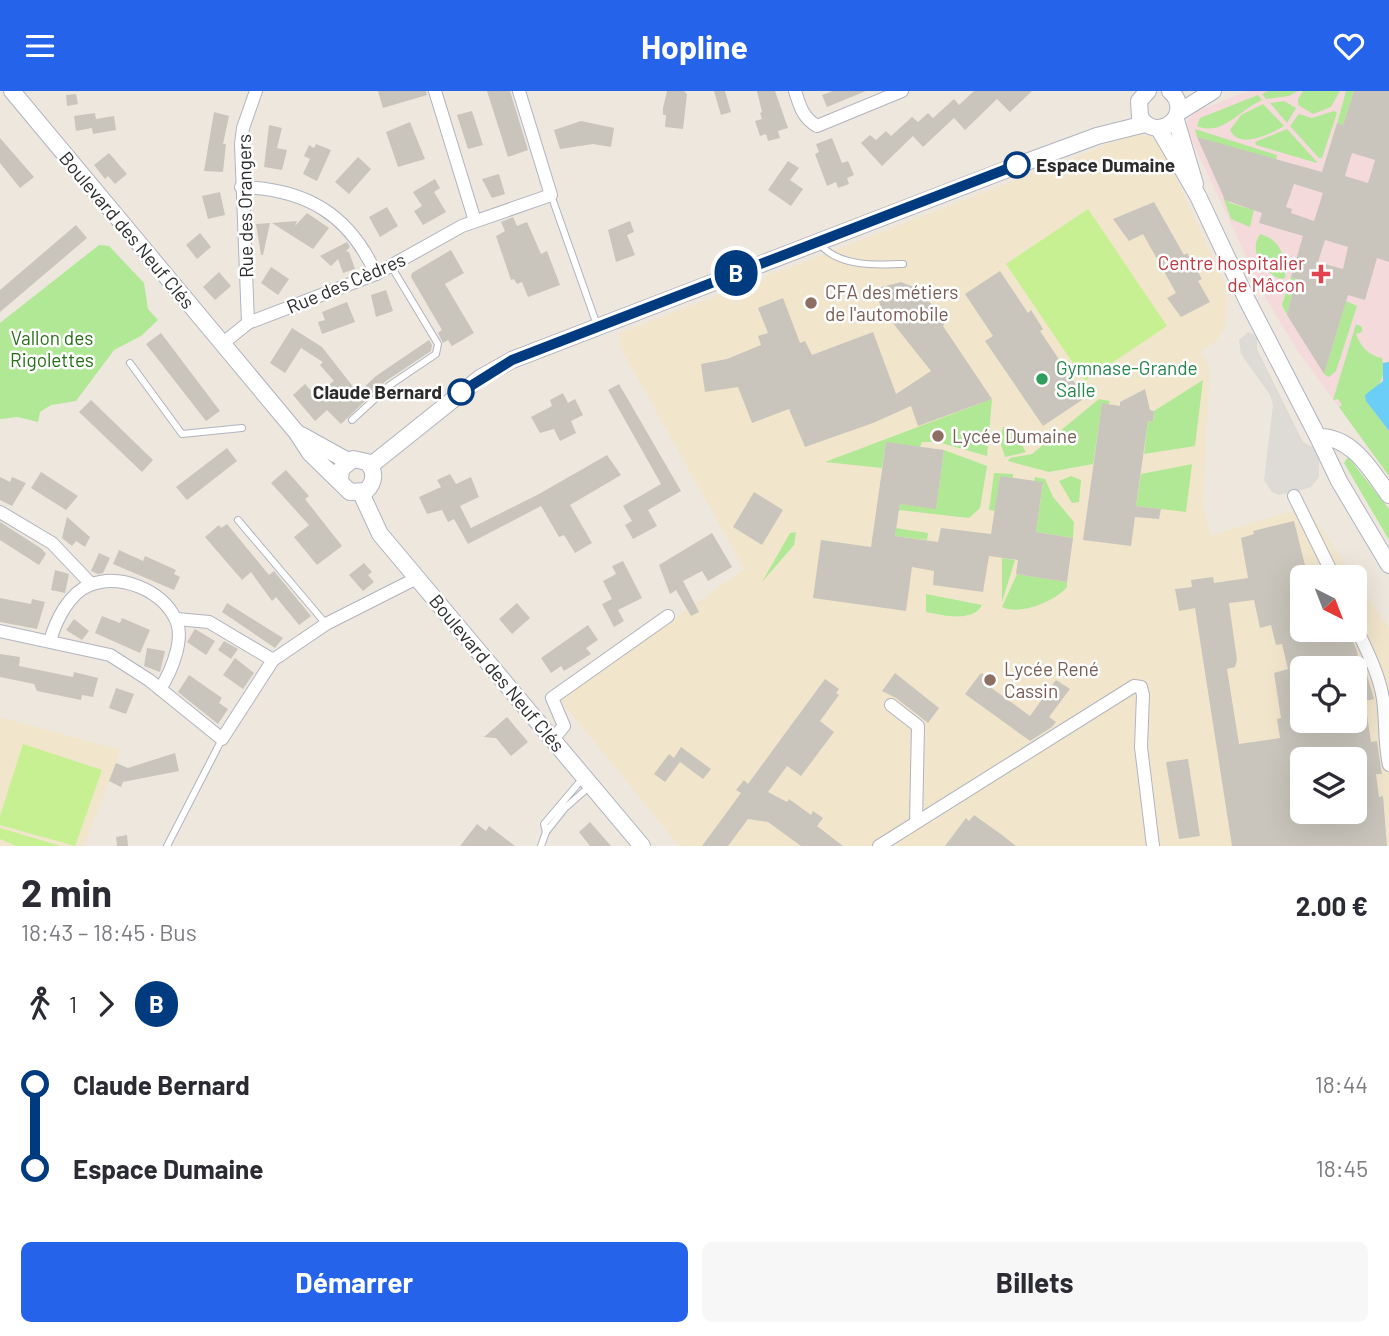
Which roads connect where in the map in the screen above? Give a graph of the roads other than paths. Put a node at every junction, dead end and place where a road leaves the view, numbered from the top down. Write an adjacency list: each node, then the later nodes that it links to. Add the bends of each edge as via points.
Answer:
1 (12, 91): 25 (street, Boulevard des Neuf Clés)
2 (256, 91): 15 (street, Rue des Orangers, via 243,128)
3 (435, 91): 18 (street)
4 (519, 91): 16 (street)
5 (795, 91): 6 (street, via 807,120 817,126)
6 (902, 91)
7 (1148, 91): 11 (street)
8 (1170, 91): 9 (street); 12 (street, via 1178,101)
9 (1178, 91)
10 (1213, 91): 12 (street)
11 (1138, 107): 13 (street); 14 (street)
12 (1177, 116): 13 (street); 17 (street)
13 (1153, 127): 14 (street); 17 (street)
14 (1097, 136): 19 (street)
15 (241, 187): 22 (street, via 276,188 325,209 357,240); 23 (street, Rue des Orangers)
16 (551, 195): 18 (street, Rue des Cèdres); 24 (lane)
17 (1198, 196): 30 (street)
18 (475, 221): 21 (street, Rue des Cèdres)
19 (817, 242): 20 (lane, via 842,259); 24 (street)
20 (903, 264)
21 (391, 267): 22 (street, Rue des Cèdres); 27 (lane, via 438,344 436,354 390,385)
22 (376, 274): 23 (street, Rue des Cèdres)
23 (248, 323): 25 (street, Rue des Cèdres)
24 (598, 326): 32 (street, via 512,360 480,378)
25 (222, 344): 29 (street, Boulevard des Neuf Clés)
26 (130, 363): 28 (lane, via 182,434)
27 (352, 420)
28 (242, 428)
29 (297, 433): 31 (street, Boulevard des Neuf Clés); 33 (street, Boulevard des Neuf Clés, via 310,453)
30 (1318, 437): 35 (street, via 1331,437 1349,446); 40 (street)
31 (348, 461): 32 (street, via 358,459); 33 (street)
32 (370, 466): 34 (street, via 373,482)
33 (340, 480): 34 (street, via 345,490)
34 (361, 493): 41 (street, Boulevard des Neuf Clés, via 380,534)
35 (1389, 495)
36 (1294, 496): 39 (street)
37 (0, 512): 42 (street, via 52,543)
38 (238, 520): 45 (lane)
39 (1329, 565)
40 (1389, 565)
41 (416, 578): 45 (street); 53 (street, Boulevard des Neuf Clés)
42 (91, 584): 44 (street, via 119,582 147,590); 47 (street, via 62,611)
43 (668, 616): 53 (street, via 552,698 564,726)
44 (177, 619): 49 (street, via 209,622); 50 (street, via 177,653)
45 (326, 624): 49 (street)
46 (0, 631): 47 (street)
47 (50, 641): 50 (street, via 110,655)
48 (1363, 642): 54 (street, via 1383,699)
49 (273, 660): 52 (street)
50 (160, 689): 52 (street)
51 (891, 705): 56 (street, via 918,726)
52 (222, 739): 57 (lane)
53 (553, 740): 55 (street, Boulevard des Neuf Clés)
54 (1389, 765)
55 (587, 781): 58 (lane, via 552,811 544,824); 59 (street, Boulevard des Neuf Clés)
56 (916, 822): 60 (street); 61 (street, via 1134,686 1141,687 1143,695 1141,747)
57 (167, 846)
58 (541, 846)
59 (642, 846)
60 (878, 846)
61 (1153, 846)

